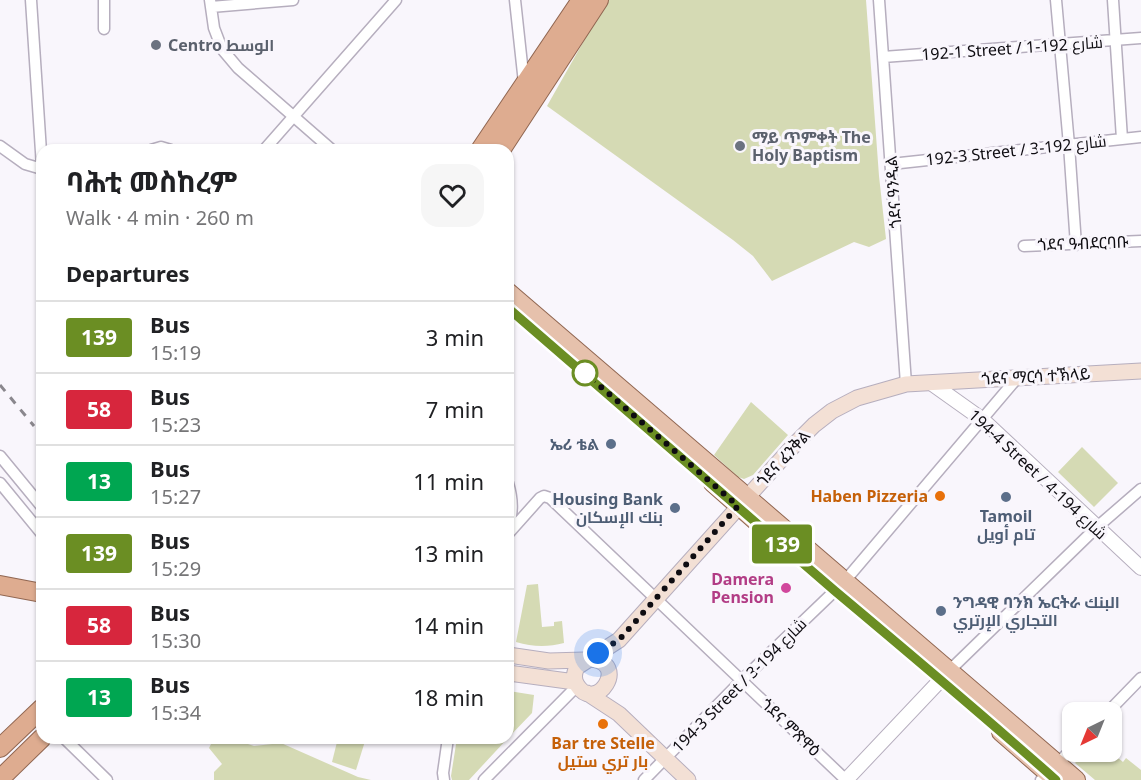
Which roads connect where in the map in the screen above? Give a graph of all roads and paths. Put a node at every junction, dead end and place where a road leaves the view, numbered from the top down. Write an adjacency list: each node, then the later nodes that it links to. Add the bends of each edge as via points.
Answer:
1 (31, 0): 21 (street)
2 (104, 0): 12 (street)
3 (293, 0): 11 (street)
4 (396, 0): 18 (street)
5 (515, 0): 17 (street)
6 (580, 0): 17 (highway)
7 (599, 0): 25 (highway)
8 (879, 0): 16 (street, ጎደና ዓንዲል)
9 (1056, 0): 15 (street)
10 (1113, 0): 14 (street)
11 (211, 4): 18 (street, via 222,49)
12 (104, 29)
13 (1141, 38): 14 (street, 192-1 Street / شارع 192-1)
14 (1116, 40): 15 (street, 192-1 Street / شارع 192-1); 20 (street)
15 (1060, 44): 16 (street, 192-1 Street / شارع 192-1); 26 (street)
16 (883, 57): 28 (street, ጎደና ዓንዲል)
17 (524, 83): 24 (highway)
18 (294, 117): 22 (street); 23 (street)
19 (1141, 137): 20 (street, 192-3 Street / شارع 192-3)
20 (1122, 139): 26 (street, 192-3 Street / شارع 192-3)
21 (40, 144)
22 (269, 144)
23 (325, 144)
24 (484, 144)
25 (505, 144)
26 (1069, 145): 28 (street, 192-3 Street / شارع 192-3); 31 (street)
27 (0, 146): 29 (street, via 25,164)
28 (891, 164): 38 (street, ጎደና ዓንዲል)
29 (36, 167)
30 (1141, 241): 31 (street, ጎደና ዓብደርባቡ)
31 (1076, 245): 32 (street, ጎደና ዓብደርባቡ)
32 (1024, 246)
33 (514, 297): 45 (main road)
34 (514, 313): 45 (main road)
35 (1141, 371): 36 (main road, ጎደና ማርሳ ተኽላይ)
36 (1018, 377): 37 (main road, ጎደና ማርሳ ተኽላይ); 39 (street, 194-3 Street / شارع 194-3)
37 (931, 383): 38 (main road, ጎደና ፈንቅል); 39 (street, 194-4 Street / شارع 194-4)
38 (906, 384): 45 (main road, ጎደና ፈንቅል, via 857,398 832,411)
39 (983, 420): 48 (street, 194-4 Street / شارع 194-4); 51 (street, 194-3 Street / شارع 194-3)
40 (0, 456): 41 (street)
41 (4, 470): 44 (street)
42 (0, 483): 47 (street)
43 (1141, 489): 48 (street)
44 (36, 501)
45 (743, 501): 51 (main road); 53 (main road, ጎደና ፈንቅል)
46 (514, 525): 53 (street, ጎደና ምጽዋዕ, via 540,498 550,498)
47 (36, 527)
48 (1096, 528): 49 (street, 194-4 Street / شارع 194-4); 58 (street)
49 (1141, 568)
50 (0, 585): 52 (highway)
51 (839, 586): 58 (main road); 61 (street, 194-3 Street / شارع 194-3)
52 (36, 591)
53 (656, 600): 54 (main road, ጎደና ፈንቅል); 61 (street, ጎደና ምጽዋዕ)
54 (619, 640): 56 (main road, ጎደና ፈንቅል); 60 (main road, ጎደና ፈንቅል)
55 (514, 656): 56 (main road, via 549,661)
56 (587, 659): 60 (main road, via 601,661); 62 (main road, via 577,666 574,677)
57 (514, 674): 62 (main road)
58 (945, 674): 72 (main road); 79 (street)
59 (1141, 678): 63 (street)
60 (609, 679): 62 (main road, via 602,690 592,694); 64 (main road)
61 (742, 680): 70 (street, 194-3 Street / شارع 194-3); 79 (street, ጎደና ምጽዋዕ)
62 (580, 687): 64 (main road); 76 (street)
63 (1118, 702)
64 (619, 714): 70 (main road)
65 (36, 716): 69 (highway)
66 (36, 744): 73 (highway)
67 (70, 744): 74 (street)
68 (447, 744): 75 (street)
69 (0, 748)
70 (666, 758): 77 (street, 194-3 Street / شارع 194-3); 78 (main road)
71 (1062, 761): 72 (street)
72 (1051, 774): 80 (main road)
73 (0, 779)
74 (107, 780)
75 (444, 780)
76 (483, 780)
77 (644, 780)
78 (688, 780)
79 (846, 780)
80 (1076, 780)

